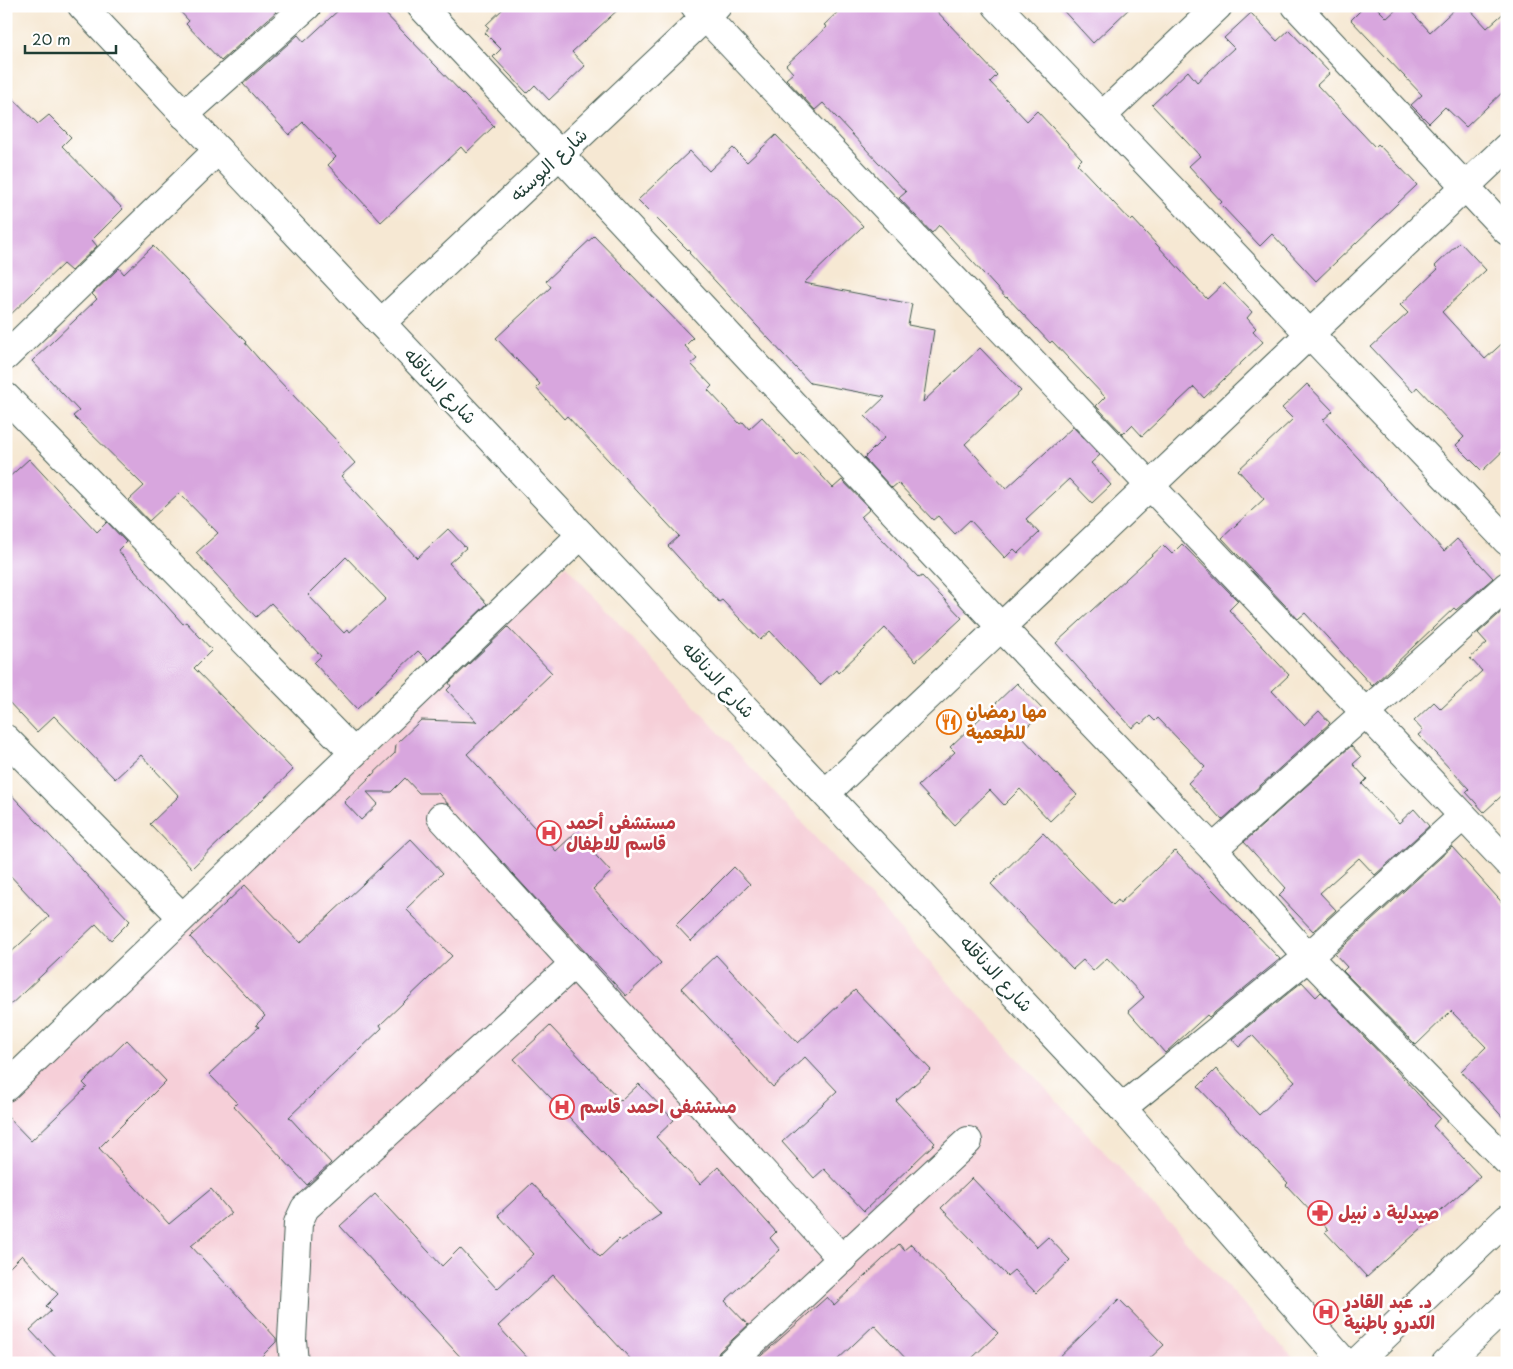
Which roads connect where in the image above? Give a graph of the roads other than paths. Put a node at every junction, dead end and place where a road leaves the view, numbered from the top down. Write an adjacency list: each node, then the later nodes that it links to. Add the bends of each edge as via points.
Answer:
1 (82, 6): 8 (main road, شارع الدناقله)
2 (307, 6): 8 (main road)
3 (421, 6): 12 (main road)
4 (997, 6): 9 (main road)
5 (1218, 6): 9 (main road)
6 (1296, 6): 13 (main road)
7 (706, 10): 12 (main road, شارع البوسته); 19 (main road)
8 (184, 115): 11 (main road, شارع الدناقله)
9 (1102, 116): 16 (main road)
10 (1507, 147): 13 (main road)
11 (218, 150): 15 (main road, شارع الدناقله); 17 (main road)
12 (560, 154): 15 (main road, شارع البوسته); 23 (main road)
13 (1465, 187): 14 (main road); 16 (main road)
14 (1507, 231)
15 (380, 323): 20 (main road, شارع الدناقله)
16 (1310, 334): 19 (main road); 21 (main road)
17 (6, 356)
18 (6, 397): 26 (main road)
19 (1150, 486): 23 (main road); 24 (main road)
20 (581, 535): 26 (main road); 27 (main road, شارع الدناقله)
21 (1507, 541)
22 (1507, 586): 24 (main road)
23 (1001, 627): 27 (main road); 30 (main road)
24 (1365, 712): 28 (main road); 30 (main road)
25 (6, 739): 32 (main road)
26 (354, 753): 32 (main road)
27 (826, 793): 36 (main road, شارع الدناقله)
28 (1463, 816): 31 (main road); 33 (main road)
29 (441, 817): 34 (main road)
30 (1213, 849): 33 (main road)
31 (1507, 862)
32 (182, 917): 35 (main road)
33 (1308, 957): 36 (main road); 38 (main road)
34 (575, 963): 40 (main road); 42 (main road, via 305,1208 298,1223 292,1340)
35 (6, 1087)
36 (1122, 1108): 44 (main road, شارع الدناقله)
37 (968, 1141): 40 (main road)
38 (1507, 1161)
39 (1507, 1220): 45 (main road)
40 (842, 1259): 43 (main road)
41 (1507, 1305): 46 (main road)
42 (294, 1363)
43 (730, 1363)
44 (1344, 1363)
45 (1356, 1363)
46 (1446, 1363)

